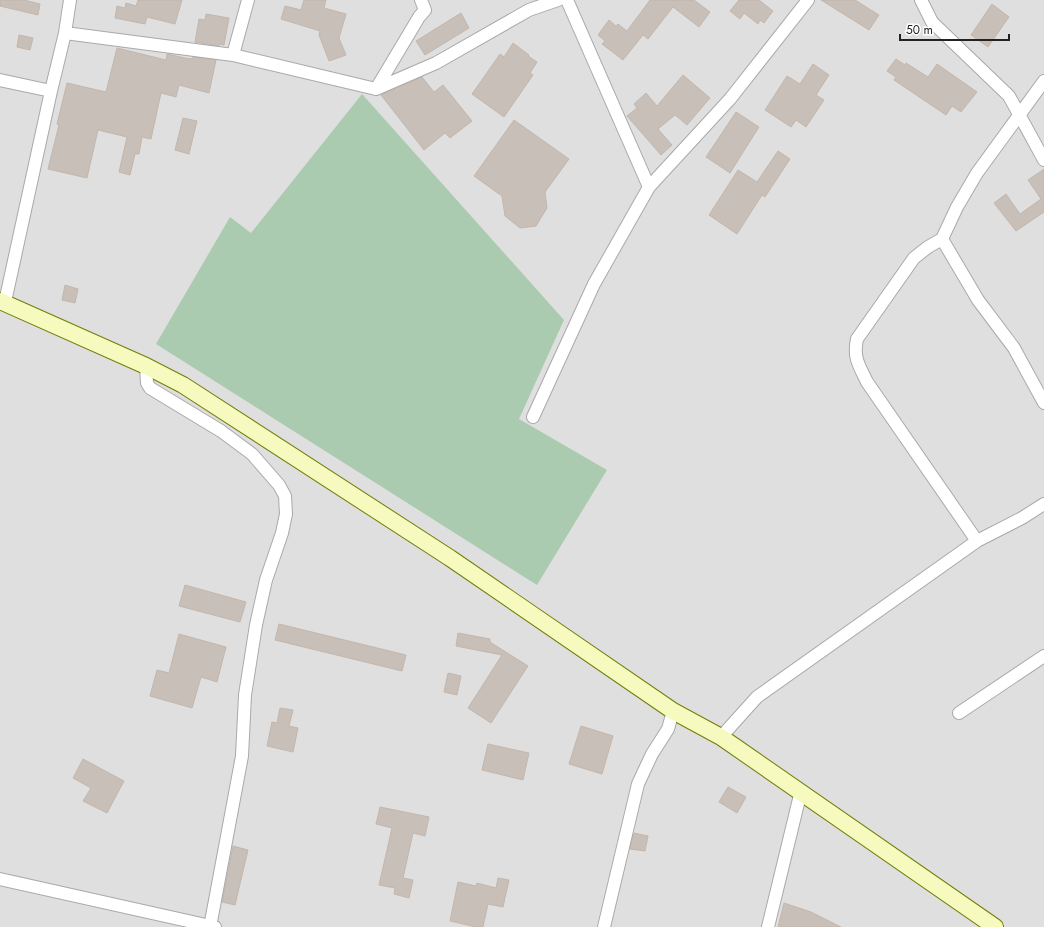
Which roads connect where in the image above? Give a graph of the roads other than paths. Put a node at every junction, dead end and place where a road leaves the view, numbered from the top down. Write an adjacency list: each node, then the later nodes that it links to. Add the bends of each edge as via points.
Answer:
1 (70, 0): 8 (street)
2 (248, 0): 9 (street)
3 (421, 0): 12 (street, via 425,10)
4 (558, 0): 12 (street, via 529,10 436,63)
5 (567, 0): 16 (street)
6 (808, 0): 16 (street, via 730,99)
7 (921, 0): 14 (street, via 932,22 1009,96)
8 (65, 33): 9 (street); 13 (street)
9 (233, 55): 12 (street)
10 (0, 80): 13 (street)
11 (1044, 81): 14 (street)
12 (376, 89)
13 (51, 91): 18 (street)
14 (1019, 115): 15 (street); 17 (street, via 977,173)
15 (1044, 160)
16 (649, 187): 21 (street, via 594,284)
17 (942, 240): 20 (street, via 978,300 1014,348); 23 (street, via 914,258 857,339 856,360 867,382)
18 (2, 301): 19 (street)
19 (146, 366): 25 (street, via 183,385 450,558); 30 (street, via 147,383 150,388 221,430 252,454 279,485 285,496 286,514 266,580 256,625 245,696 242,756)
20 (1044, 403)
21 (533, 417)
22 (1044, 504): 23 (street)
23 (977, 540): 27 (street, via 757,697)
24 (1044, 656): 26 (street)
25 (673, 711): 27 (street); 31 (street, via 668,729 652,754 638,784)
26 (959, 713)
27 (721, 737): 28 (street)
28 (801, 792): 32 (street); 33 (street)
29 (0, 879): 30 (street)
30 (212, 927)
31 (604, 927)
32 (768, 927)
33 (995, 927)

